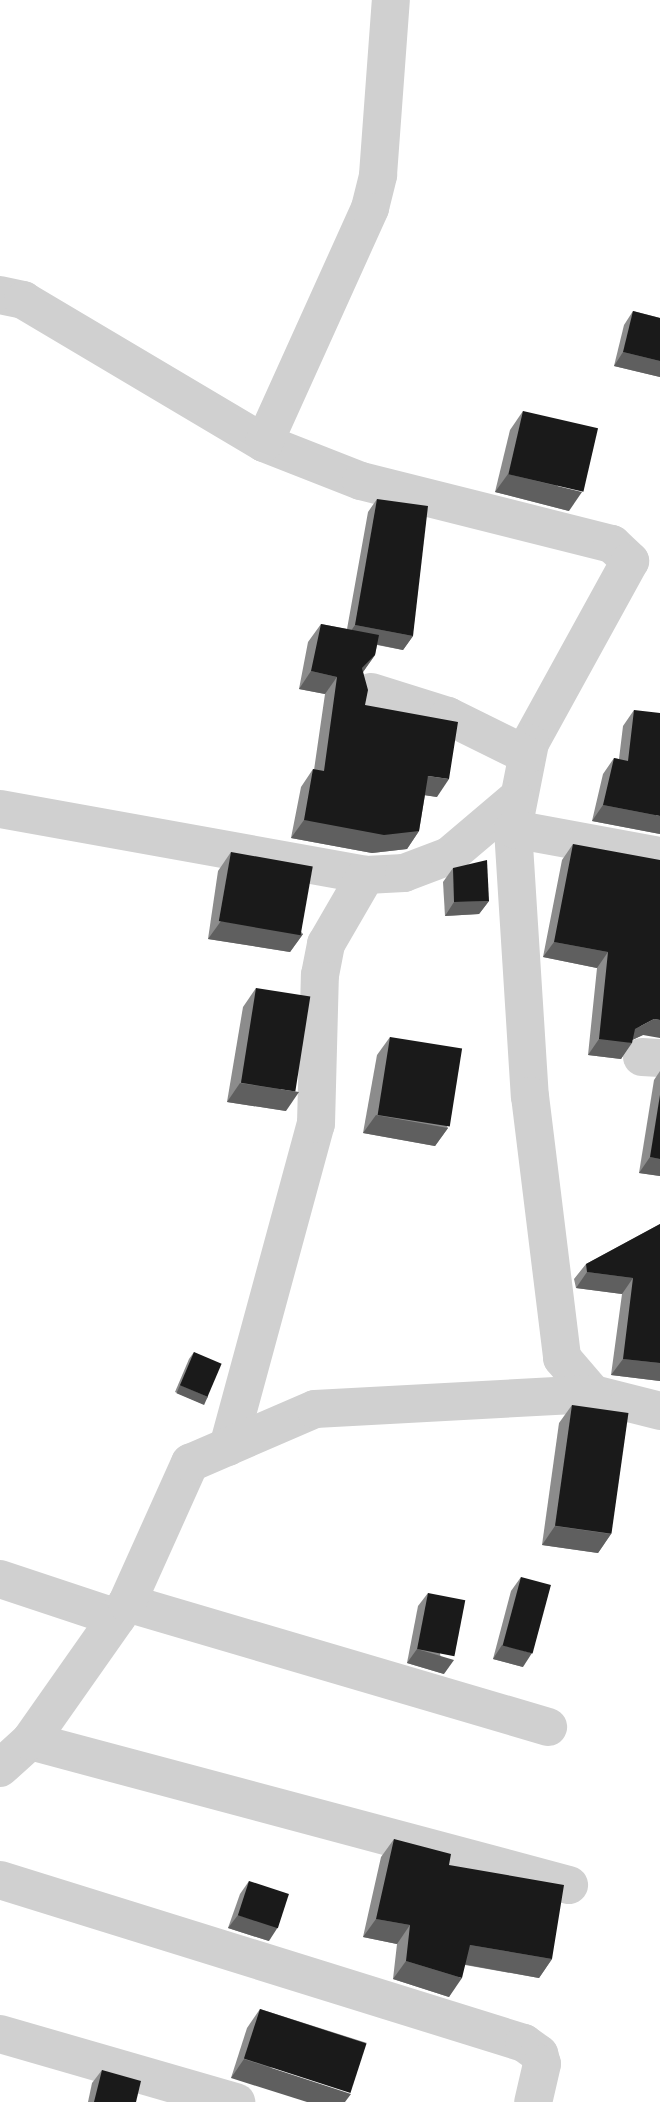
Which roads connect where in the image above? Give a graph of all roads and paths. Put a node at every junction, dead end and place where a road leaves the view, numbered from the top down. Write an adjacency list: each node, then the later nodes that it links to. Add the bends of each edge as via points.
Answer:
1 (391, 0): 3 (street, via 378,175 370,208)
2 (0, 295): 3 (street, via 23,300)
3 (264, 443): 4 (street, via 361,481 612,544)
4 (645, 559): 6 (street)
5 (371, 692): 6 (street, via 448,716)
6 (527, 755): 8 (street)
7 (0, 809): 10 (street)
8 (514, 814): 9 (street); 10 (street, via 449,856 404,873); 11 (street, via 530,1096 562,1358)
9 (660, 856)
10 (366, 875): 13 (street, via 326,944 320,975 316,1124)
11 (593, 1394): 12 (street); 13 (street, via 315,1409)
12 (660, 1411)
13 (228, 1447): 15 (street, via 190,1463)
14 (0, 1578): 15 (street)
15 (122, 1611): 16 (street); 17 (street)
16 (548, 1727)
17 (11, 1753): 19 (street)
18 (0, 1880): 22 (street, via 524,2043 539,2054 542,2064)
19 (569, 1885)
20 (0, 2034): 21 (street)
21 (236, 2102)
22 (533, 2102)

